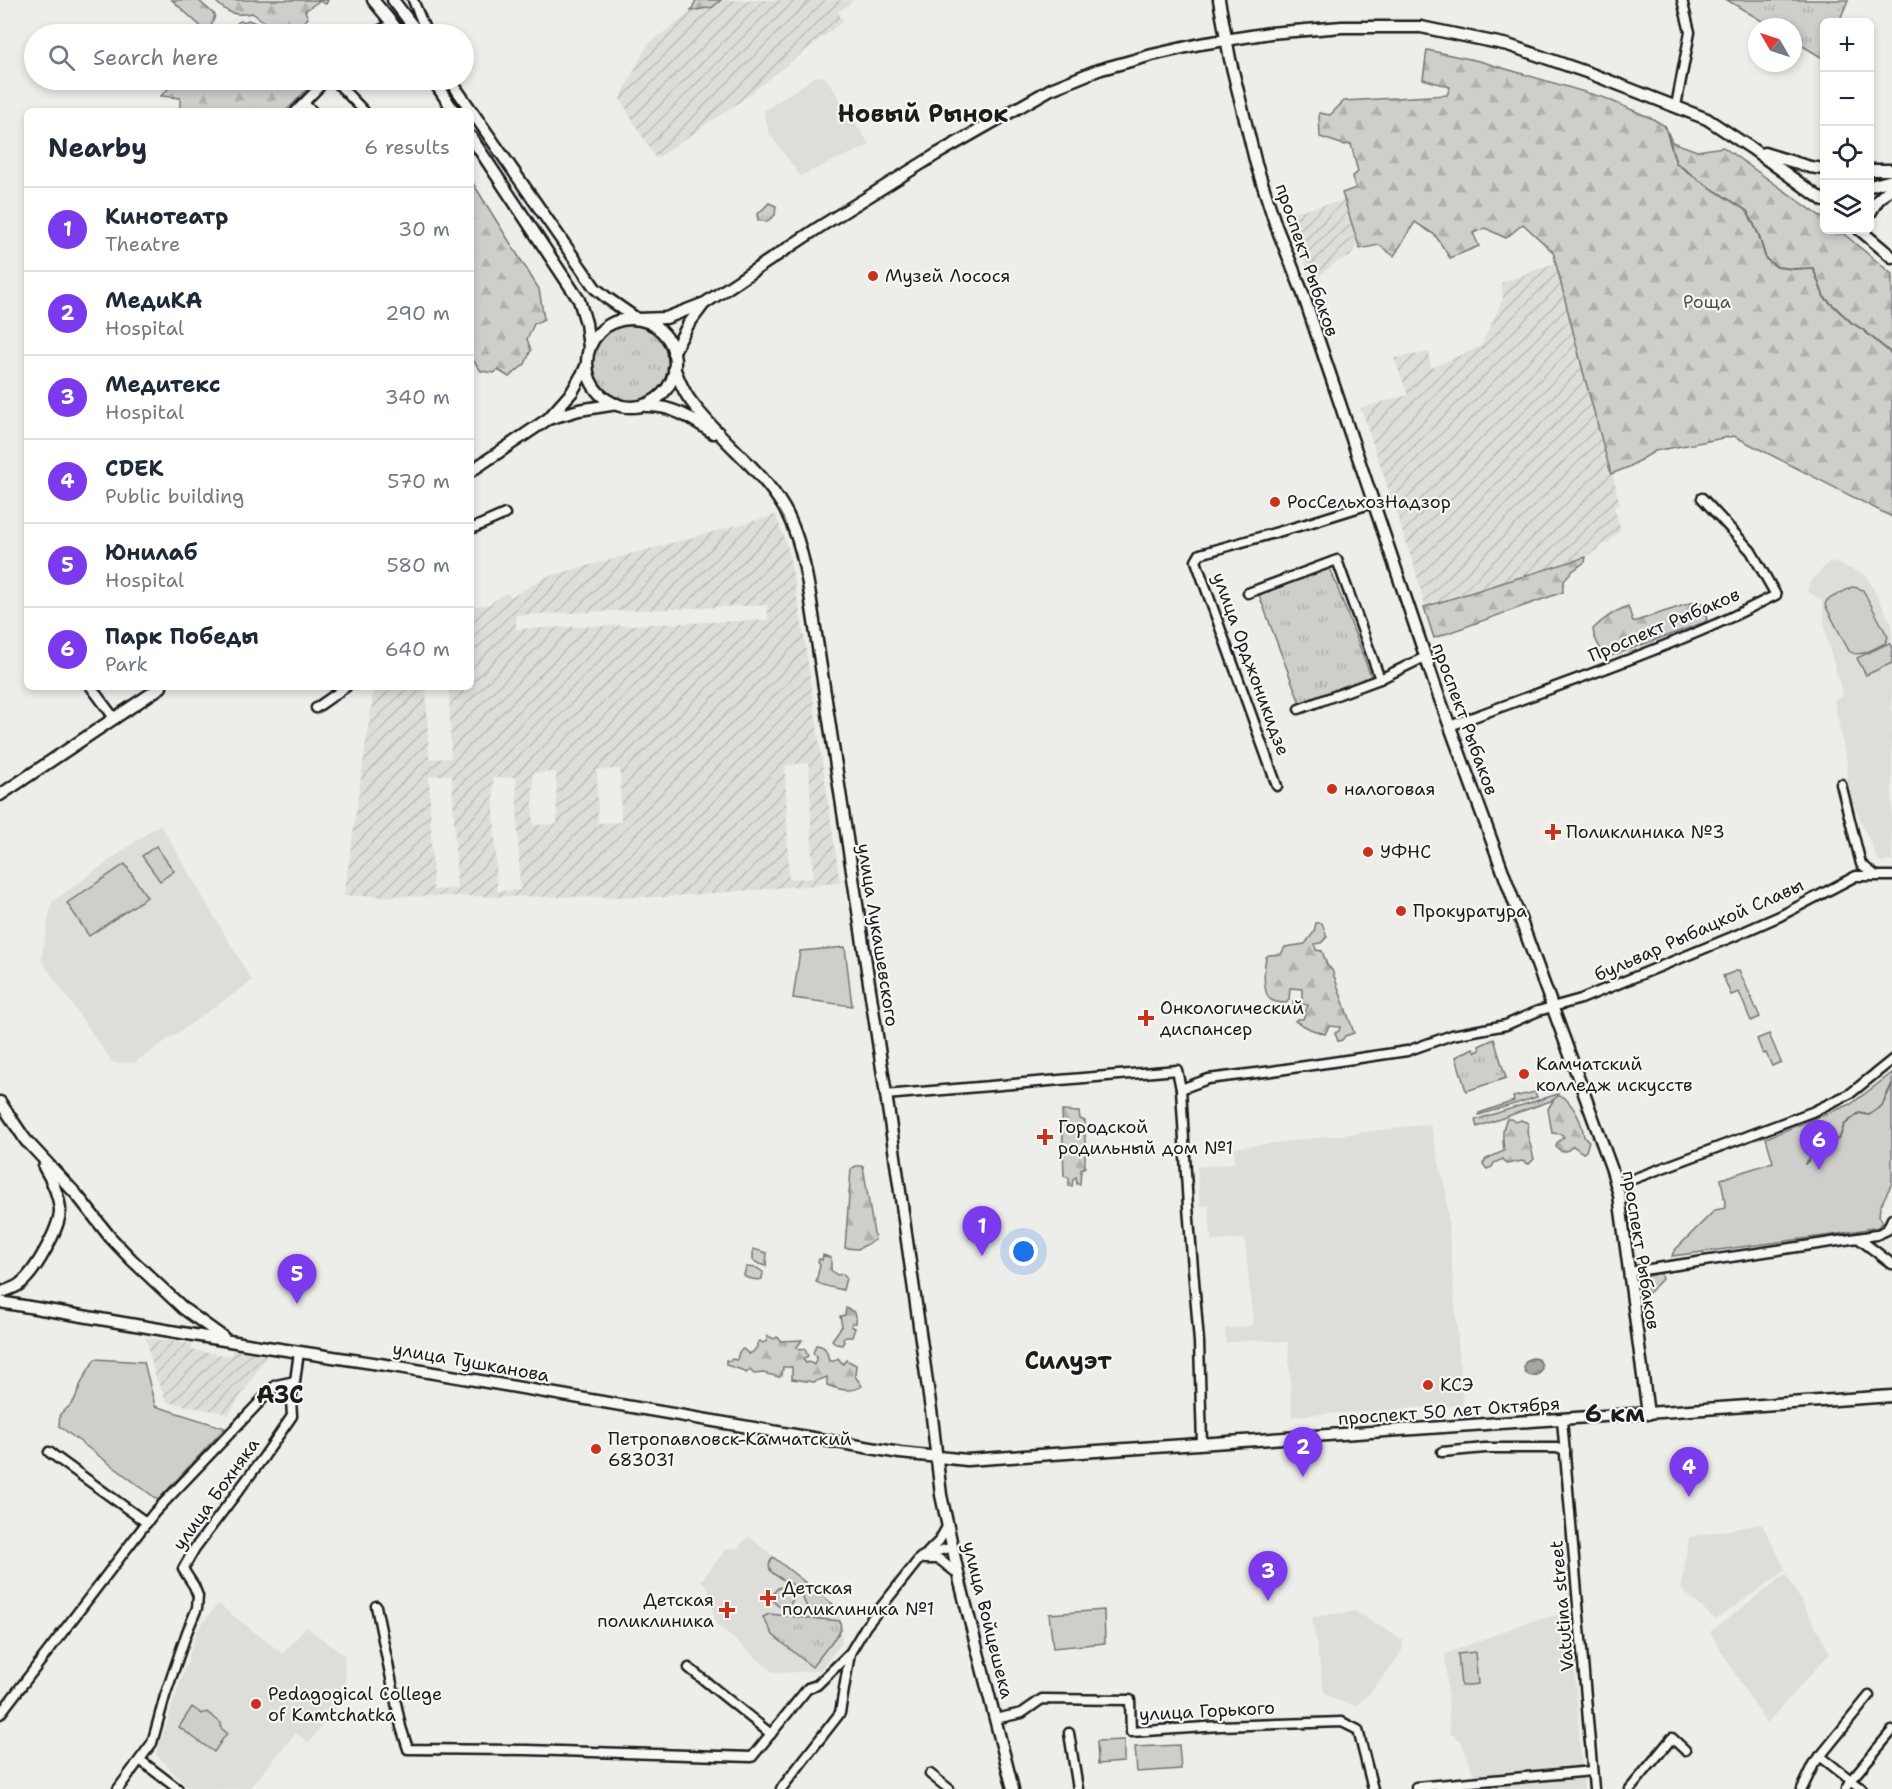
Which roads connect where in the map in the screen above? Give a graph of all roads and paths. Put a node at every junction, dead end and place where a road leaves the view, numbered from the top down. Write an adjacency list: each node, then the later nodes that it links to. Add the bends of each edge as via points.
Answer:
1 (373, 0): 6 (main road)
2 (393, 0): 7 (main road)
3 (413, 0): 8 (street)
4 (1219, 0): 9 (main road, проспект Рыбаков)
5 (1682, 0): 15 (street, via 1690,32)
6 (394, 24)
7 (411, 24)
8 (423, 24)
9 (1226, 40): 15 (main road, via 1342,27 1421,27 1508,45); 36 (main road, via 1098,69 1051,89 952,144); 48 (main road, проспект Рыбаков, via 1256,164)
10 (316, 90): 14 (street)
11 (344, 90): 18 (street)
12 (440, 90): 19 (main road)
13 (457, 90): 20 (main road)
14 (304, 103): 16 (street); 17 (street)
15 (1676, 106): 23 (main road, via 1707,119)
16 (299, 108)
17 (309, 108)
18 (361, 108)
19 (452, 108)
20 (470, 108)
21 (474, 114): 37 (main road, via 596,288)
22 (474, 141): 38 (main road, via 579,300 589,335)
23 (1751, 148): 24 (main road); 30 (main road)
24 (1820, 168)
25 (1892, 170): 26 (main road)
26 (1874, 172)
27 (1892, 180): 28 (main road)
28 (1874, 185)
29 (1892, 187): 31 (main road)
30 (1820, 197)
31 (1874, 206)
32 (1865, 234): 34 (main road)
33 (1871, 234): 34 (main road)
34 (1879, 245): 35 (main road)
35 (1892, 257)
36 (705, 303): 37 (main road, via 666,318); 39 (main road)
37 (637, 320): 38 (main road, via 624,320 604,328); 39 (main road, via 660,331)
38 (588, 351): 40 (main road)
39 (673, 353): 41 (main road)
40 (586, 362): 42 (main road, via 595,387 604,398); 44 (main road, via 572,392)
41 (674, 368): 43 (main road, via 663,392); 45 (main road, улица Лукашевского, via 689,399)
42 (617, 404): 43 (main road); 44 (main road)
43 (639, 406): 45 (main road, улица Лукашевского, via 676,411)
44 (548, 419): 46 (main road)
45 (726, 442): 69 (main road, улица Лукашевского, via 783,507 802,555)
46 (474, 469)
47 (1702, 498): 60 (street, Проспект Рыбаков, via 1752,551 1776,595 1715,625)
48 (1373, 503): 52 (main road, проспект Рыбаков); 62 (street, улица Орджоникидзе, via 1200,554 1196,561)
49 (505, 514): 50 (street)
50 (474, 528)
51 (1248, 593): 53 (street, via 1337,560)
52 (1425, 657): 53 (street); 60 (main road, проспект Рыбаков)
53 (1380, 680): 58 (street)
54 (93, 690): 59 (street)
55 (156, 690): 59 (main road)
56 (342, 690): 57 (street)
57 (316, 708)
58 (1299, 709)
59 (114, 719): 63 (main road)
60 (1450, 726): 66 (main road, проспект Рыбаков)
61 (1841, 784): 64 (street, via 1861,864)
62 (1277, 786)
63 (0, 795)
64 (1875, 875): 65 (street, бульвар Рыбацкой Славы); 66 (street, бульвар Рыбацкой Славы, via 1856,876 1757,926)
65 (1892, 876)
66 (1553, 1008): 68 (street, бульвар Рыбацкой Славы, via 1506,1025 1452,1035 1407,1051 1208,1078); 72 (main road, проспект Рыбаков)
67 (1892, 1060): 72 (street, via 1851,1093 1812,1112)
68 (1181, 1089): 69 (street, via 1177,1070); 85 (street, via 1199,1342)
69 (885, 1095): 89 (main road, улица Лукашевского)
70 (0, 1102): 71 (main road)
71 (24, 1137): 77 (main road, via 52,1180 59,1219 47,1246 21,1284); 79 (main road, via 128,1256 184,1309)
72 (1617, 1185): 76 (main road, проспект Рыбаков)
73 (1892, 1218): 74 (street, via 1887,1230)
74 (1858, 1238): 75 (street); 76 (street)
75 (1890, 1263)
76 (1630, 1272): 83 (main road, проспект Рыбаков)
77 (0, 1293)
78 (0, 1302): 79 (main road, улица Тушканова)
79 (225, 1339): 80 (main road, улица Тушканова)
80 (299, 1352): 81 (street, улица Бохняка); 89 (main road, улица Тушканова)
81 (295, 1381): 90 (street, улица Бохняка, via 276,1385); 107 (street, улица Бохняка, via 292,1416 183,1569 198,1596 197,1608 152,1743)
82 (1892, 1396): 83 (main road, проспект 50 лет Октября)
83 (1648, 1414): 84 (main road, проспект 50 лет Октября)
84 (1562, 1419): 85 (main road, проспект 50 лет Октября); 86 (street, Vatutina street)
85 (1202, 1444): 89 (main road, проспект 50 лет Октября, via 976,1461)
86 (1565, 1451): 88 (street, via 1485,1448); 108 (street, Vatutina street)
87 (49, 1452): 90 (street)
88 (1442, 1452)
89 (936, 1458): 91 (main road, улица Войцешека)
90 (147, 1523): 100 (street, улица Бохняка)
91 (947, 1527): 92 (main road, улица Войцешека); 93 (street)
92 (952, 1547): 93 (street); 95 (main road, улица Войцешека)
93 (925, 1555): 94 (street)
94 (915, 1563): 95 (street, via 939,1558); 97 (street)
95 (958, 1574): 101 (main road, улица Войцешека)
96 (376, 1606): 104 (street, via 408,1749 752,1757)
97 (850, 1653): 104 (street, via 817,1685 808,1688); 114 (street, via 840,1713)
98 (689, 1668): 104 (street)
99 (1869, 1696): 106 (street)
100 (0, 1714)
101 (996, 1719): 116 (main road, улица Войцешека); 118 (street, улица Горького, via 1022,1713 1042,1699 1096,1699 1130,1700 1131,1732 1342,1722 1358,1730)
102 (1892, 1731): 110 (street)
103 (1069, 1733): 117 (street)
104 (771, 1734)
105 (1685, 1750): 120 (street, via 1672,1738)
106 (1820, 1756): 110 (street); 121 (street)
107 (140, 1760): 112 (street, улица Бохняка); 113 (street)
108 (1592, 1770): 111 (street); 119 (street, Vatutina street)
109 (930, 1774): 115 (street)
110 (1851, 1780): 122 (street); 123 (street)
111 (1416, 1787)
112 (118, 1789)
113 (178, 1789)
114 (781, 1789)
115 (949, 1789)
116 (1013, 1789)
117 (1078, 1789)
118 (1373, 1789)
119 (1594, 1789)
120 (1630, 1789)
121 (1802, 1789)
122 (1846, 1789)
123 (1862, 1789)

